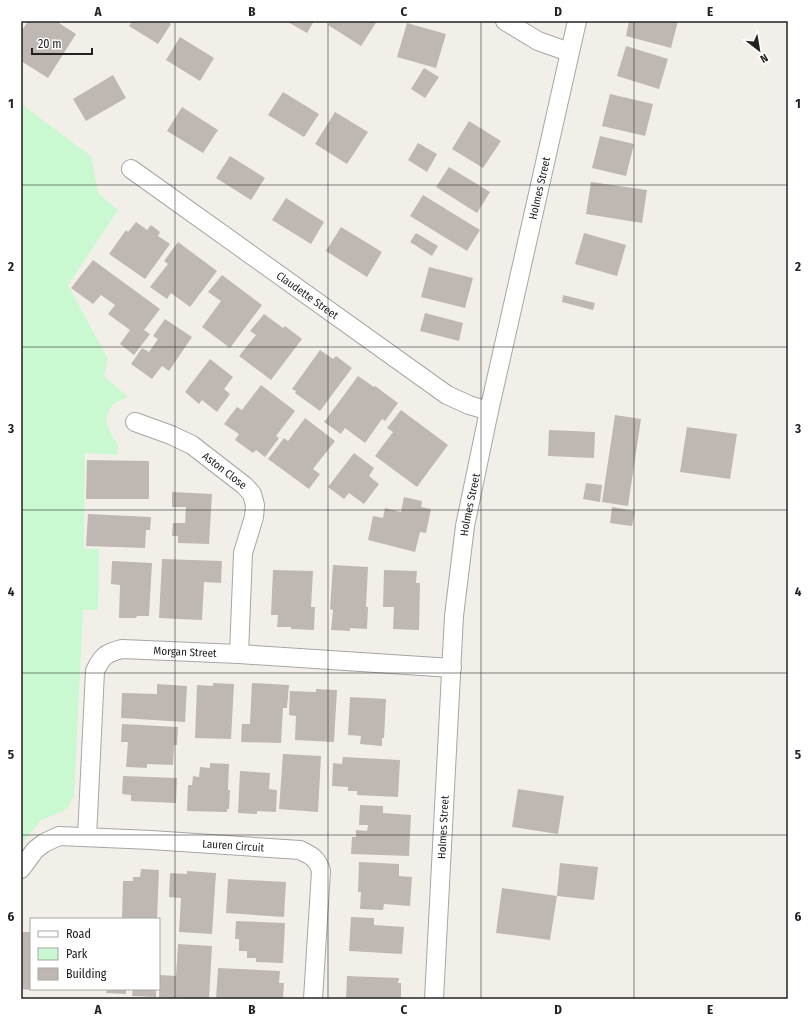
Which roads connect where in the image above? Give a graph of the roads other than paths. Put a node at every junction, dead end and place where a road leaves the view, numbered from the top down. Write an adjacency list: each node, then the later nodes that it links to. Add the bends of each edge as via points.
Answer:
1 (505, 21): 3 (street, via 538,41)
2 (577, 21): 3 (street, Holmes Street)
3 (569, 52): 5 (street, Holmes Street)
4 (131, 169): 5 (street, Claudette Street, via 447,395)
5 (489, 411): 8 (street, Holmes Street, via 465,526 454,616)
6 (135, 422): 7 (street, Aston Close, via 192,445 252,494 255,505 254,517 243,552)
7 (239, 654): 8 (street, Morgan Street); 9 (street, Morgan Street, via 122,648 109,652 99,662 95,671)
8 (452, 668): 12 (street, Holmes Street)
9 (87, 836): 10 (street, Lauren Circuit, via 59,836 44,843 35,850); 11 (street, Lauren Circuit, via 300,850 311,856 318,862 321,872)
10 (21, 869)
11 (314, 999)
12 (434, 999)

